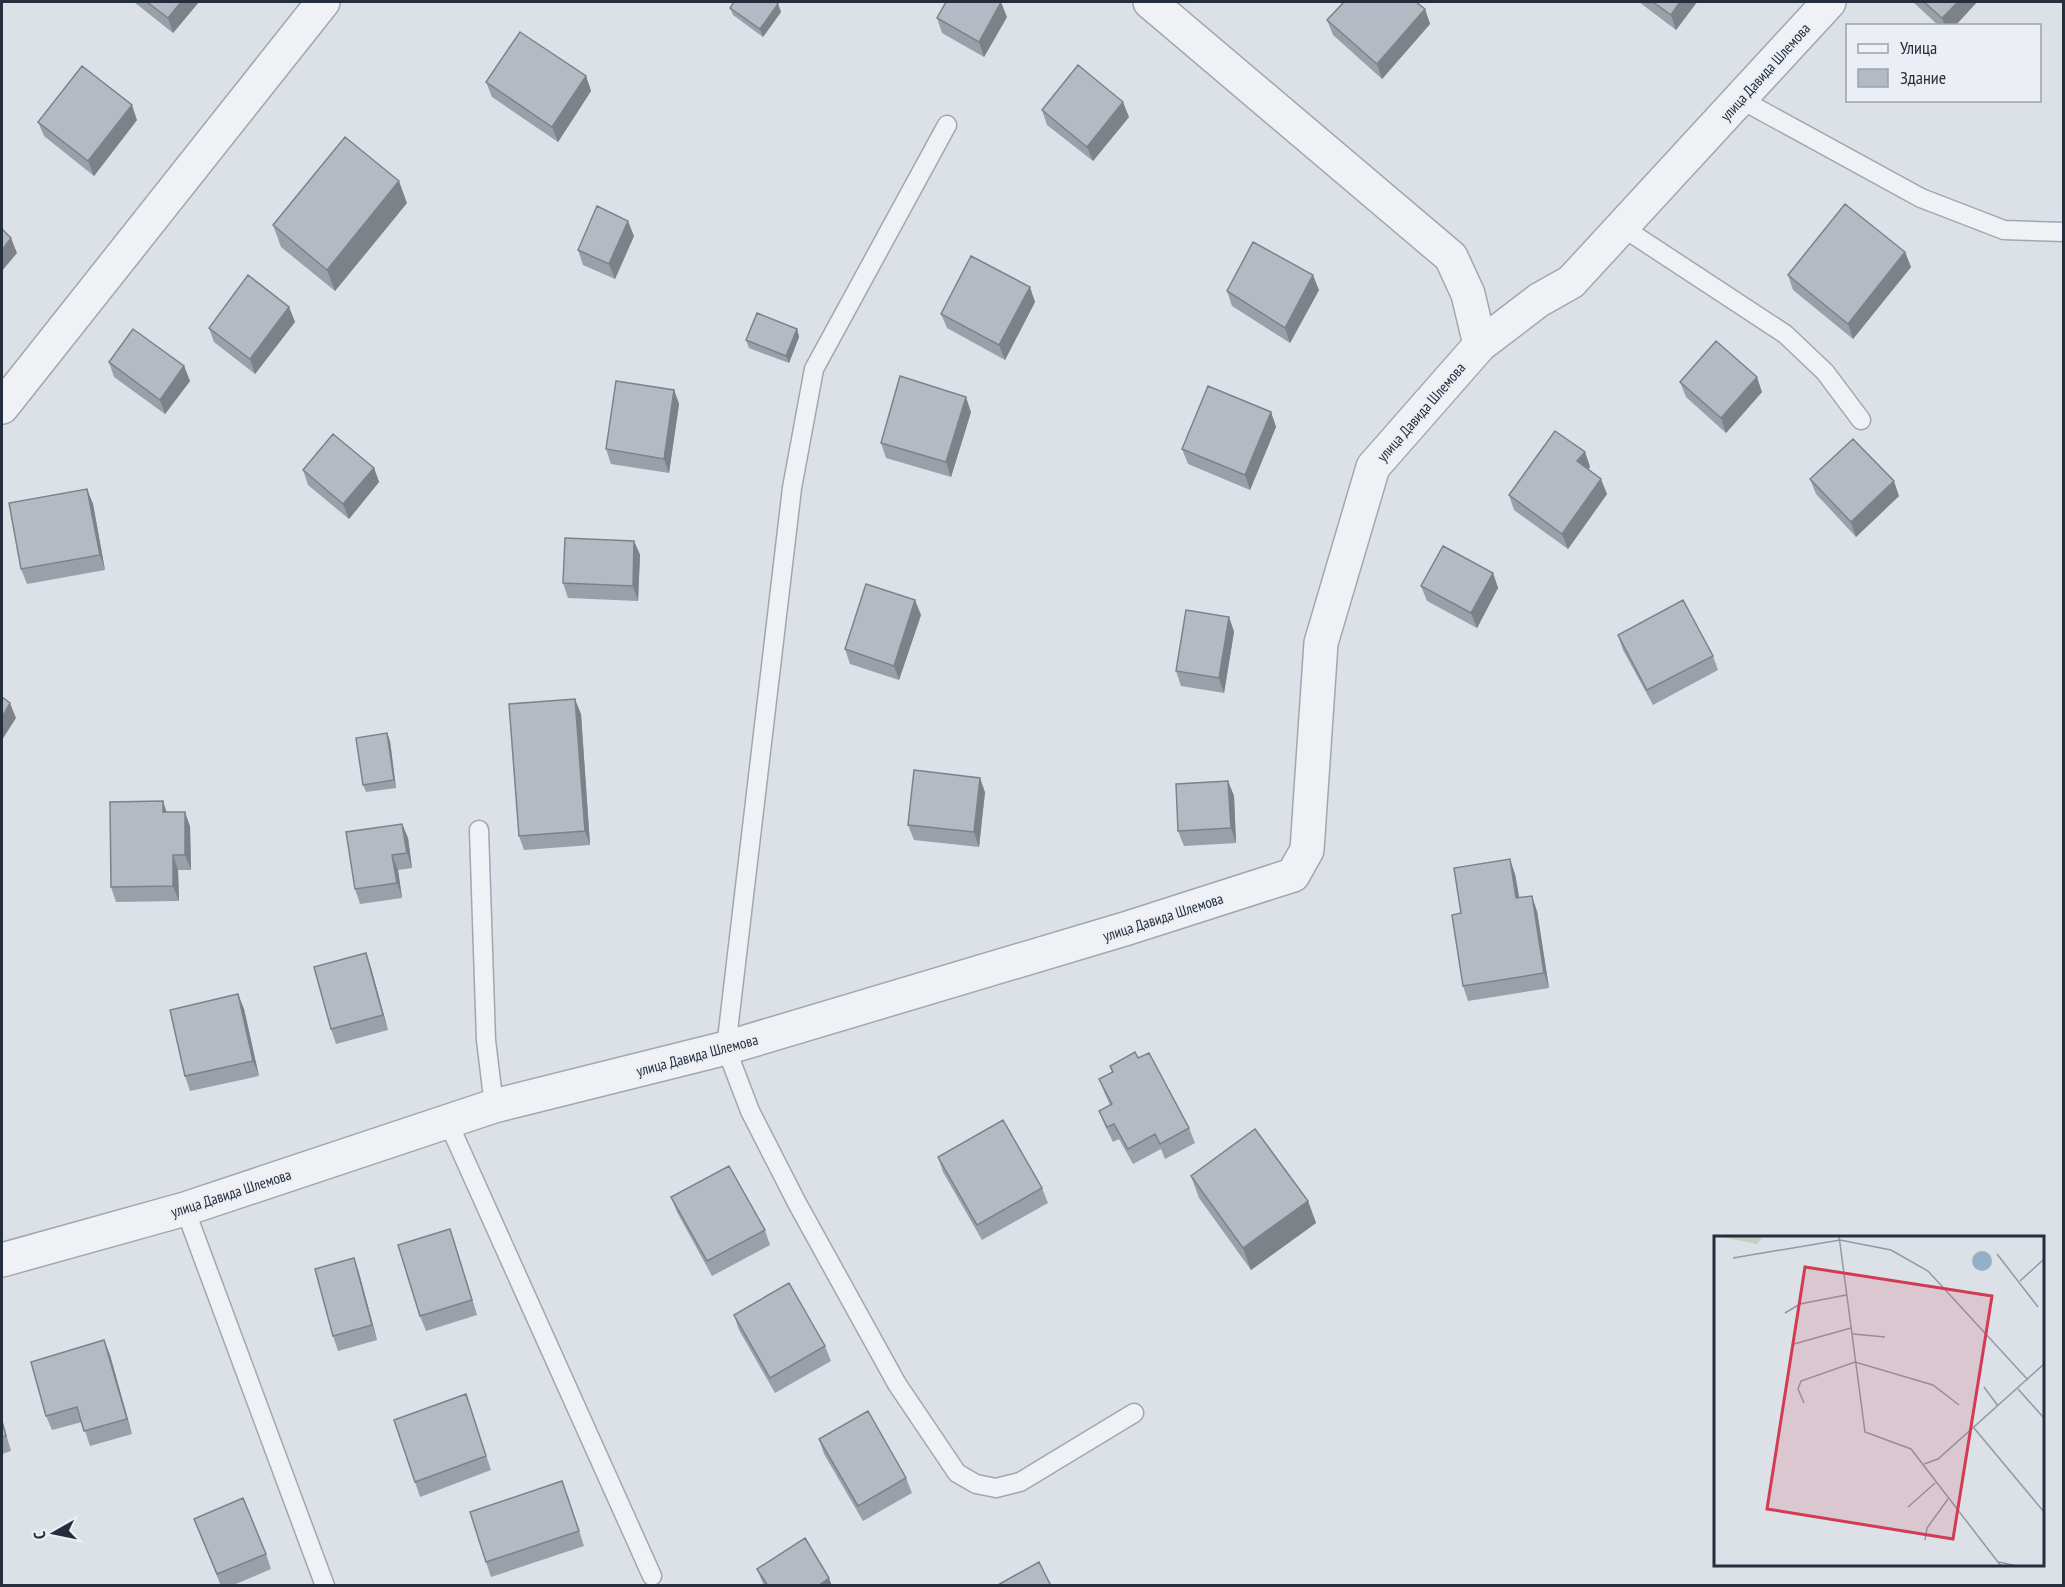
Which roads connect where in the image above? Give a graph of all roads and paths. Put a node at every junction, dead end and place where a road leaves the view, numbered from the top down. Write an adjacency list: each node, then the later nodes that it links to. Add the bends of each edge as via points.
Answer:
1 (323, 2): 9 (street)
2 (1150, 2): 8 (street, via 1451,257 1468,294)
3 (1829, 2): 4 (street, улица Давида Шлемова)
4 (1740, 99): 6 (street, улица Давида Шлемова); 7 (lane, via 1921,198 2004,230)
5 (947, 125): 12 (lane, via 814,369 792,488)
6 (1622, 227): 8 (street, улица Давида Шлемова, via 1571,282 1539,300); 10 (lane, via 1785,334 1825,372)
7 (2064, 232)
8 (1480, 345): 12 (street, улица Давида Шлемова, via 1372,467 1321,643 1307,850 1293,875)
9 (2, 407)
10 (1861, 420)
11 (479, 830): 13 (lane, via 486,1040)
12 (726, 1048): 13 (street, улица Давида Шлемова); 17 (lane, via 750,1110 797,1203 897,1384 957,1473 976,1484 996,1488 1020,1482)
13 (494, 1106): 14 (street, улица Давида Шлемова)
14 (448, 1122): 15 (street, улица Давида Шлемова); 18 (lane)
15 (185, 1209): 16 (street, улица Давида Шлемова); 19 (lane)
16 (2, 1260)
17 (1134, 1413)
18 (652, 1576)
19 (324, 1586)

